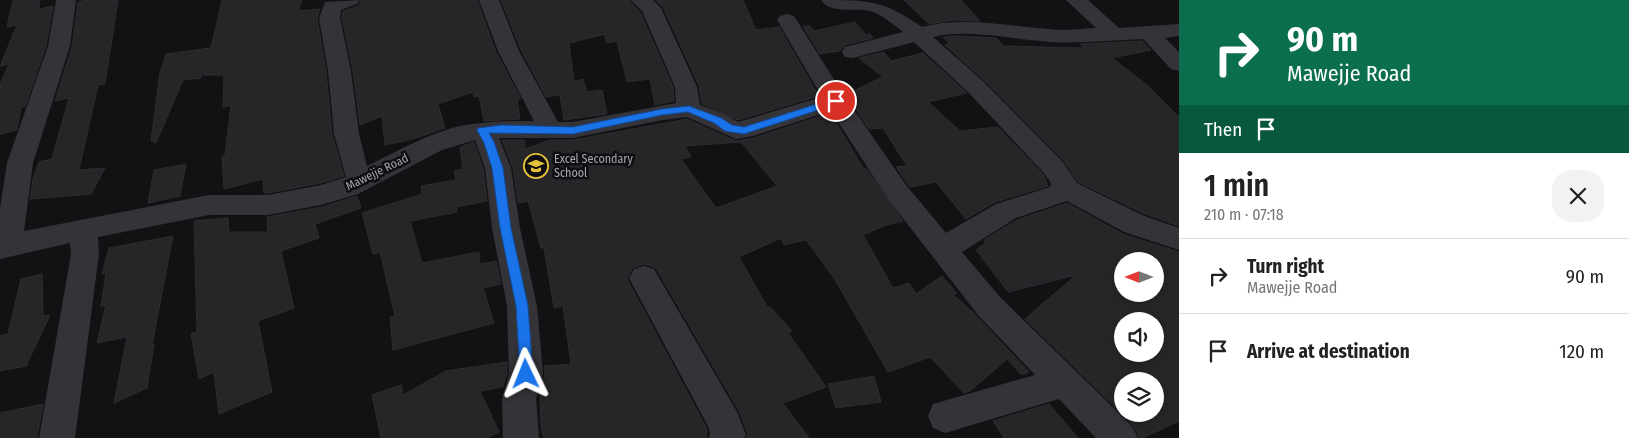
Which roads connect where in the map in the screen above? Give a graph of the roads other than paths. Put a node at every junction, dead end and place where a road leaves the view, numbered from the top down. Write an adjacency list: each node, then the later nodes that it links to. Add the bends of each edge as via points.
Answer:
1 (66, 0): 22 (street, via 59,46 20,163)
2 (350, 0): 18 (street, via 332,6 330,12 342,113)
3 (489, 0): 17 (street, via 498,30)
4 (642, 0): 15 (street, via 650,8 686,87)
5 (831, 0): 11 (street, via 880,7)
6 (1076, 0): 9 (street)
7 (787, 20): 14 (street)
8 (1179, 30): 10 (street)
9 (1112, 33): 10 (street); 11 (street, via 1052,36 942,28)
10 (1148, 33): 13 (street)
11 (917, 34): 12 (street); 19 (street, via 953,64 1053,167 1064,182)
12 (853, 52)
13 (1179, 64)
14 (836, 101): 15 (street, Mawejje Road, via 744,130 729,128); 23 (street, via 897,192)
15 (689, 109): 17 (street, Mawejje Road)
16 (482, 130): 17 (street, Mawejje Road); 18 (street, Mawejje Road, via 433,144); 28 (street, via 498,168 522,306 526,374 519,399)
17 (552, 131)
18 (360, 180): 20 (street, Mawejje Road, via 349,187 297,200 268,205 209,206)
19 (1064, 188): 21 (street, via 1134,224); 23 (street, via 1059,194 1006,211)
20 (84, 230): 22 (street, Mawejje Road); 27 (street, via 84,262)
21 (1179, 239)
22 (4, 247)
23 (943, 249): 25 (street, via 989,306)
24 (644, 278): 29 (street, via 725,424)
25 (1065, 382): 26 (street); 30 (street)
26 (945, 416)
27 (57, 438)
28 (521, 438)
29 (726, 438)
30 (1120, 438)

